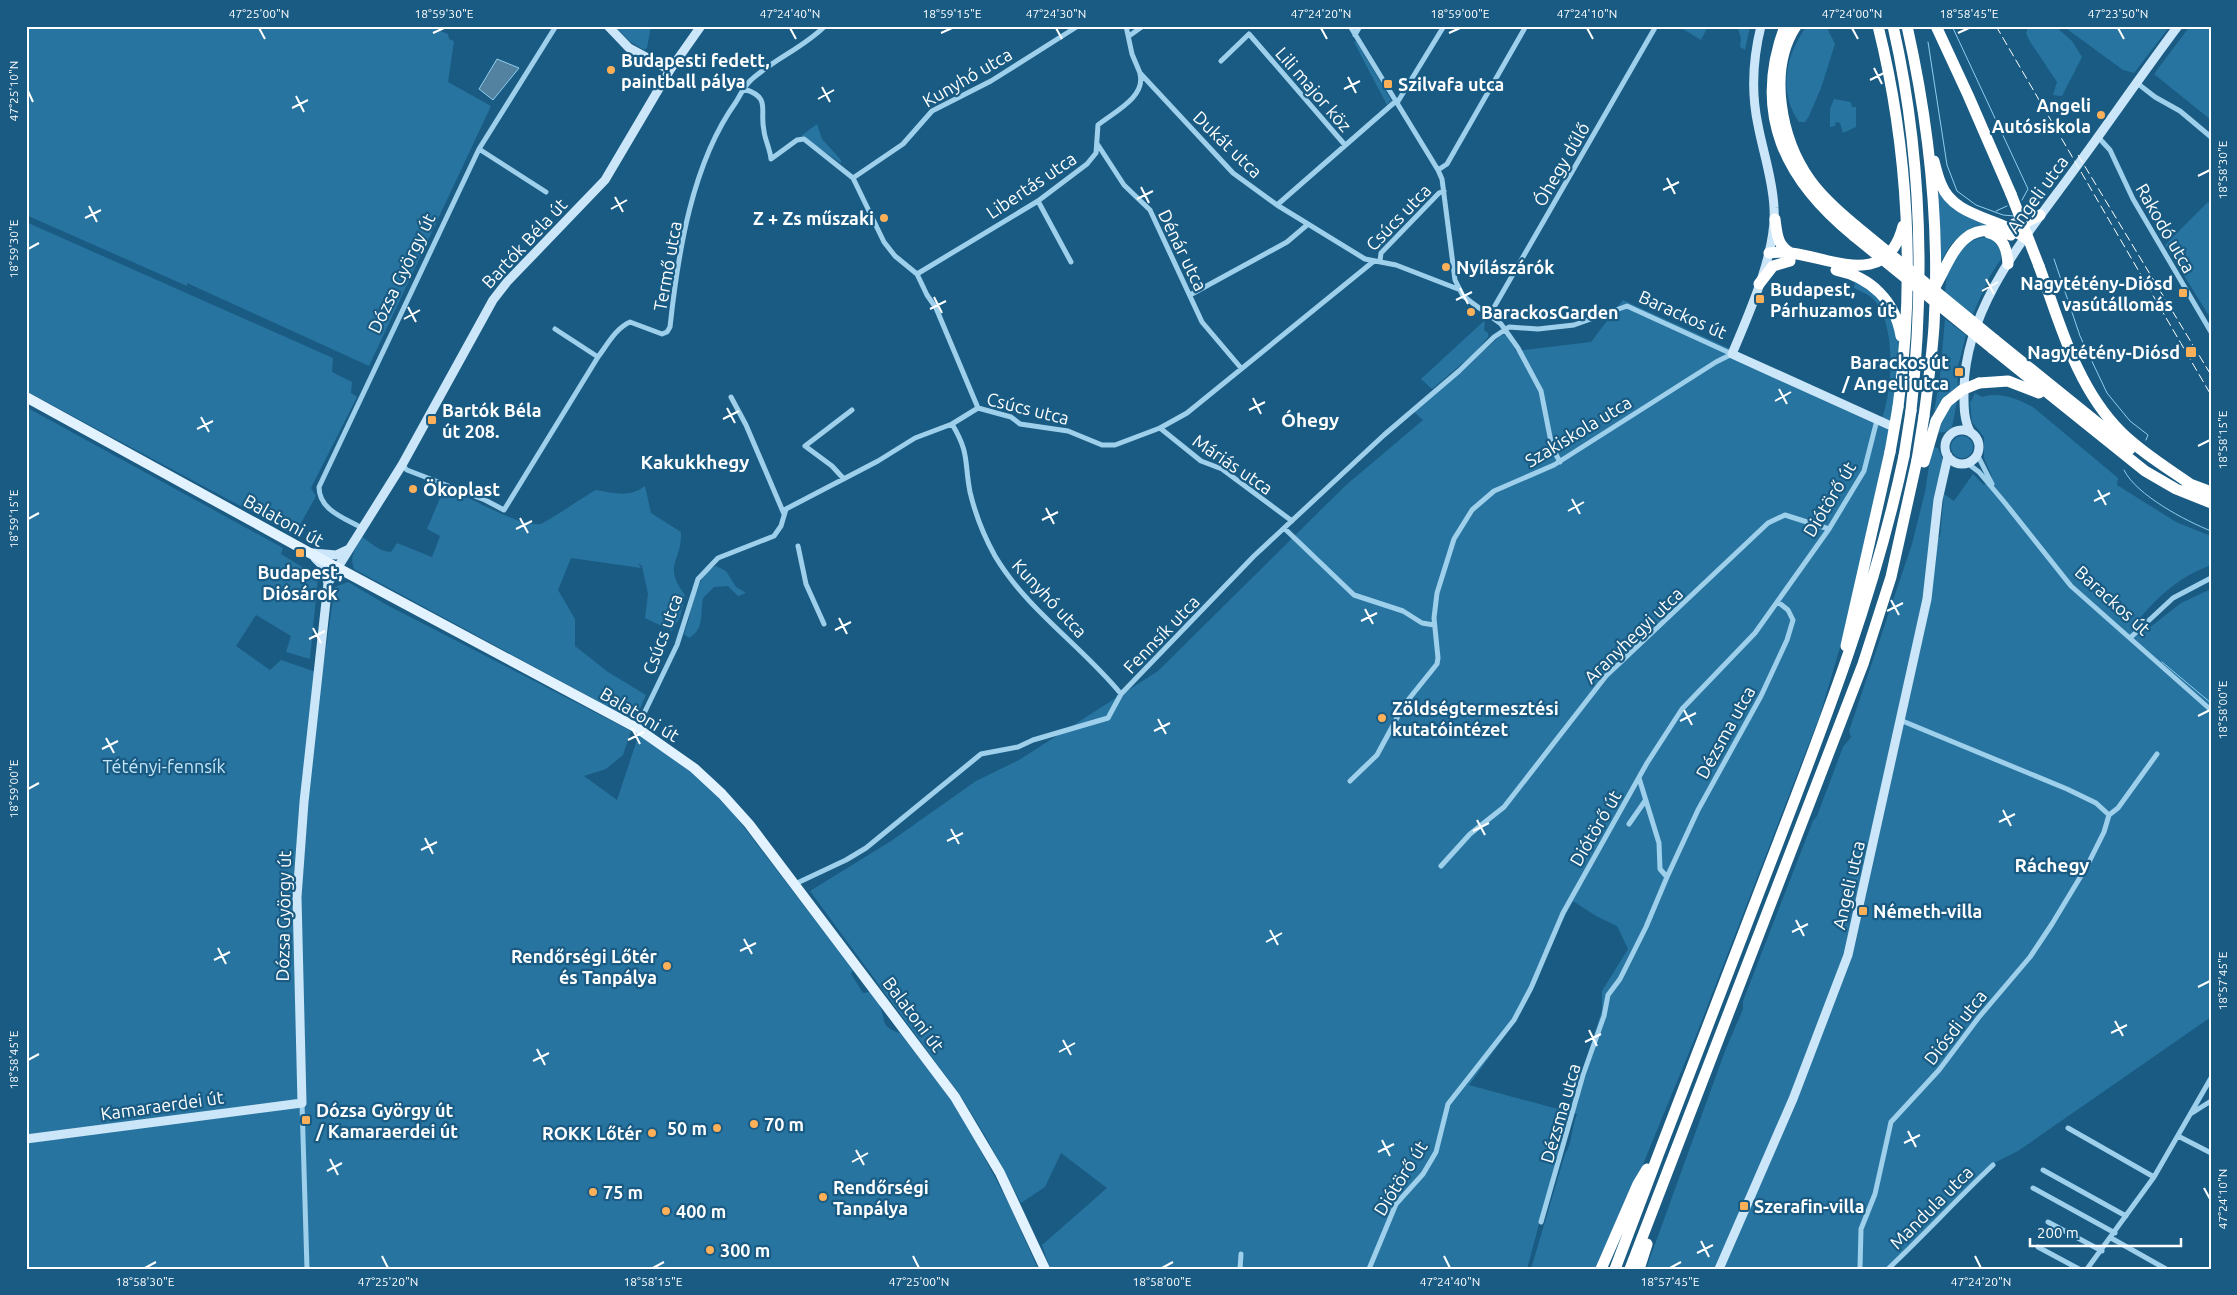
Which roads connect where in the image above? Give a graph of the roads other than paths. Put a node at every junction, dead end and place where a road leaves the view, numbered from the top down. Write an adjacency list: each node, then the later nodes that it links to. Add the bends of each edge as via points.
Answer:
1 (556, 26): 36 (street, Dózsa György út)
2 (608, 26): 26 (street, via 629,48)
3 (701, 26): 26 (street, Bartók Béla út)
4 (825, 26): 29 (street, Termő utca, via 808,42 754,77)
5 (1078, 26): 38 (street, Kunyhó utca, via 991,81 932,111 903,144)
6 (1126, 26): 23 (street, Dukát utca)
7 (1144, 26): 23 (street)
8 (1350, 26): 22 (street)
9 (1360, 26): 22 (street)
10 (1444, 26): 30 (street, via 1402,99)
11 (1526, 26): 37 (street, via 1446,164)
12 (1656, 26): 61 (street, Óhegy dűlő)
13 (1761, 26): 45 (street, via 1754,68 1754,98)
14 (1785, 26): 48 (highway, via 1777,48 1773,78 1774,109 1780,138 1808,192 1827,213)
15 (1796, 26): 48 (highway, via 1787,44 1781,76 1788,136 1802,168)
16 (1872, 26): 24 (highway)
17 (1878, 26): 24 (highway)
18 (1893, 26): 111 (highway, bridge, via 1909,110 1918,204 1919,319 1904,456 1878,565)
19 (1907, 26): 33 (highway)
20 (1936, 26): 91 (highway, bridge, via 2010,194 2076,365 2104,412 2131,442)
21 (2178, 26): 28 (street, Angeli utca)
22 (1355, 35): 30 (street)
23 (1129, 36): 27 (street, Dukát utca)
24 (1884, 48): 39 (highway)
25 (1221, 61): 35 (street, Lili major köz, via 1249,34)
26 (670, 70): 89 (street, Bartók Béla út, via 605,180 493,300)
27 (1140, 73): 34 (street, Libertás utca, via 1140,92 1098,125); 43 (street, Dukát utca, via 1233,173)
28 (2137, 82): 31 (street, Angeli utca); 32 (street)
29 (744, 89): 38 (street, via 756,93 763,104 763,127 771,159 797,140 804,139); 68 (street, Termő utca, via 717,130 692,204 667,332 662,334 637,323 624,324)
30 (1397, 102): 35 (street); 37 (street)
31 (2098, 137): 44 (street, Angeli utca); 64 (street, Rakodó utca, via 2110,150 2133,199)
32 (2211, 137)
33 (1927, 138): 46 (highway, via 1941,184 1950,199 1968,211); 58 (highway)
34 (1098, 144): 42 (street, Libertás utca, via 1096,153 1087,164); 60 (street, Dénár utca, via 1124,185 1150,210)
35 (1345, 145): 43 (street)
36 (479, 149): 41 (street); 98 (street, Dózsa György út, via 319,487 326,507)
37 (1438, 170): 40 (street)
38 (853, 178): 56 (street, via 884,242)
39 (1904, 183): 52 (highway, via 1901,234 1884,257 1869,264 1850,266); 70 (highway, via 1907,254)
40 (1444, 191): 53 (street, Csúcs utca, via 1439,192); 59 (street)
41 (546, 192)
42 (1038, 201): 54 (street); 56 (street, Libertás utca)
43 (1277, 206): 47 (street, Dukát utca)
44 (2040, 215): 46 (highway, via 2020,225); 50 (street, Angeli utca)
45 (1775, 219): 51 (street); 52 (highway, via 1780,245)
46 (2000, 224): 50 (highway, via 2012,228)
47 (1307, 225): 53 (street, Dukát utca, via 1365,259); 60 (street, via 1287,242)
48 (1855, 231): 66 (highway, bridge)
49 (1982, 232): 50 (highway, via 1993,230); 55 (highway, via 1993,234 2002,241); 58 (highway, via 1956,246)
50 (2024, 238): 55 (street, Angeli utca)
51 (1768, 253): 52 (highway); 57 (street)
52 (1794, 258): 57 (highway, via 1774,266); 70 (highway, via 1854,275 1878,290 1897,319)
53 (1377, 261): 59 (street, Dukát utca); 71 (street, Csúcs utca)
54 (1071, 262)
55 (2008, 264): 74 (street, Angeli utca, via 1972,335 1966,361)
56 (917, 274): 75 (street, via 939,316)
57 (1758, 284): 65 (street)
58 (1935, 286): 86 (highway, bridge)
59 (1458, 289): 61 (street)
60 (1190, 295): 71 (street, Dénár utca, via 1202,322)
61 (1489, 316): 63 (street)
62 (554, 329): 68 (street)
63 (1506, 329): 67 (street, Barackos út, via 1551,329 1574,325 1627,306); 87 (street, via 1538,385 1552,447); 97 (street, Fennsík utca, via 1384,435)
64 (2211, 332)
65 (1740, 336): 67 (street); 69 (street, via 1742,349)
66 (1994, 344): 77 (highway); 91 (highway, via 2151,464)
67 (1732, 354): 69 (street, Barackos út); 87 (street, Szakiskola utca)
68 (598, 356): 89 (street, Termő utca, via 504,510 407,470)
69 (1751, 362): 78 (street, Barackos út)
70 (1904, 365): 111 (highway, bridge, via 1890,452)
71 (1241, 368): 81 (street, Csúcs utca, via 1187,413)
72 (732, 397): 96 (street)
73 (26, 398): 103 (main road, Balatoni út)
74 (1964, 399): 82 (street, Angeli utca); 83 (street, Angeli utca, via 1967,427)
75 (978, 408): 79 (street, Csúcs utca); 81 (street, Csúcs utca, via 1011,417 1020,424 1068,431 1102,445 1125,443)
76 (852, 410): 90 (street, via 805,446)
77 (2074, 415): 86 (highway, bridge, via 2016,383 1994,380 1979,383 1962,390 1947,402); 95 (highway, via 2145,471 2176,489)
78 (1877, 420): 80 (street, Barackos út); 100 (street, Diótörő út, via 1864,471)
79 (952, 424): 90 (street, Csúcs utca, via 915,438); 112 (street, Kunyhó utca, via 963,442 972,499 995,555 1033,605 1100,669)
80 (1889, 425)
81 (1160, 428): 97 (street, Máriás utca, via 1201,461 1222,468)
82 (1953, 433): 83 (street, via 1964,430); 84 (street, via 1946,441); 84 (street, via 1932,439)
83 (1971, 433): 85 (street, via 1978,442)
84 (1947, 453): 88 (street); 92 (street, Angeli utca)
85 (1977, 454): 88 (street); 94 (street, Barackos út)
86 (1920, 461): 140 (highway, via 1863,664)
87 (1560, 462): 109 (street, Szakiskola utca, via 1494,491 1467,516 1450,549 1437,593)
88 (1964, 463): 92 (street, Angeli utca, via 1947,475); 94 (street, Barackos út, via 1979,472)
89 (402, 465): 98 (street, Bartók Béla út)
90 (843, 478): 96 (street, Csúcs utca, via 786,509)
91 (2193, 486): 93 (highway)
92 (1941, 488): 114 (street, Angeli utca, via 1927,599)
93 (2211, 492)
94 (2005, 503): 110 (street, Barackos út, via 2061,575)
95 (2211, 503)
96 (784, 514): 115 (street, Csúcs utca, via 774,536 718,558 698,579 677,645)
97 (1292, 522): 99 (street, Fennsík utca)
98 (362, 528): 102 (street, Bartók Béla út)
99 (1284, 528): 109 (street, via 1354,594); 112 (street, Fennsík utca)
100 (1829, 529): 107 (street, Diótörő út); 122 (street, Aranyhegyi utca, via 1785,515 1768,523 1606,676 1504,807 1470,834)
101 (798, 546): 108 (street, via 806,584)
102 (349, 549): 103 (street, via 336,555); 104 (street, Bartók Béla út)
103 (308, 552): 104 (main road, Balatoni út); 106 (street, via 323,566)
104 (338, 568): 106 (street, Dózsa György út); 115 (main road, Balatoni út)
105 (2211, 578): 110 (street, via 2173,598)
106 (328, 583): 128 (street, Dózsa György út, via 297,897)
107 (1778, 602): 117 (street, Diótörő út, via 1744,646 1682,709); 123 (street, Dézsma utca, via 1788,610 1793,620 1787,640 1761,696 1698,810)
108 (824, 624)
109 (1434, 625): 118 (street, Szakiskola utca, via 1437,664 1404,705 1377,755)
110 (2130, 638): 113 (street, Barackos út)
111 (1837, 689): 134 (highway)
112 (1121, 694): 124 (street, Fennsík utca, via 1108,718 1018,747 981,754 866,848)
113 (2211, 710)
114 (1900, 720): 120 (street, via 2067,789 2096,803); 157 (street, Angeli utca, via 1848,955 1790,1108)
115 (637, 728): 124 (main road, Balatoni út, via 668,748 722,794)
116 (2157, 754): 120 (street, Diósdi utca, via 2118,808)
117 (1639, 778): 119 (street); 152 (street, Diótörő út, via 1563,913 1514,1020 1448,1104 1436,1152 1423,1174 1396,1204)
118 (1350, 781)
119 (1645, 801): 121 (street); 123 (street, via 1659,843 1660,869)
120 (2109, 815): 158 (street, Diósdi utca, via 2087,866 2030,957 1979,1016 1939,1070 1892,1122 1875,1194 1862,1229)
121 (1629, 824)
122 (1441, 866)
123 (1667, 877): 142 (street, Dézsma utca, via 1646,927 1620,978 1608,994)
124 (794, 884): 150 (main road, Balatoni út, via 898,1018 964,1110 1000,1173)
125 (2211, 1078): 126 (street)
126 (2208, 1088): 127 (street)
127 (2199, 1099): 129 (street); 130 (street)
128 (302, 1103): 133 (street, Kamaraerdei út); 149 (street, Dózsa György út)
129 (2208, 1103): 130 (street)
130 (2191, 1114): 132 (street)
131 (2068, 1128): 138 (street)
132 (2178, 1136): 135 (street); 138 (street)
133 (26, 1139)
134 (1661, 1146): 153 (highway, via 1638,1184); 154 (highway)
135 (2211, 1153)
136 (1994, 1165): 159 (street, Mandula utca)
137 (2043, 1170): 141 (street)
138 (2154, 1177): 141 (street)
139 (2033, 1188): 144 (street)
140 (1658, 1196): 155 (highway); 156 (highway, via 1657,1213)
141 (2126, 1216): 144 (street)
142 (1541, 1222)
143 (2048, 1222): 147 (street)
144 (2115, 1233): 145 (street)
145 (2111, 1238): 147 (street); 162 (street)
146 (2038, 1247): 160 (street)
147 (2102, 1251): 161 (street)
148 (1241, 1254): 151 (street)
149 (307, 1269)
150 (1045, 1269)
151 (1240, 1269)
152 (1369, 1269)
153 (1601, 1269)
154 (1615, 1269)
155 (1630, 1269)
156 (1639, 1269)
157 (1719, 1269)
158 (1860, 1269)
159 (1888, 1269)
160 (2079, 1269)
161 (2087, 1269)
162 (2166, 1269)

